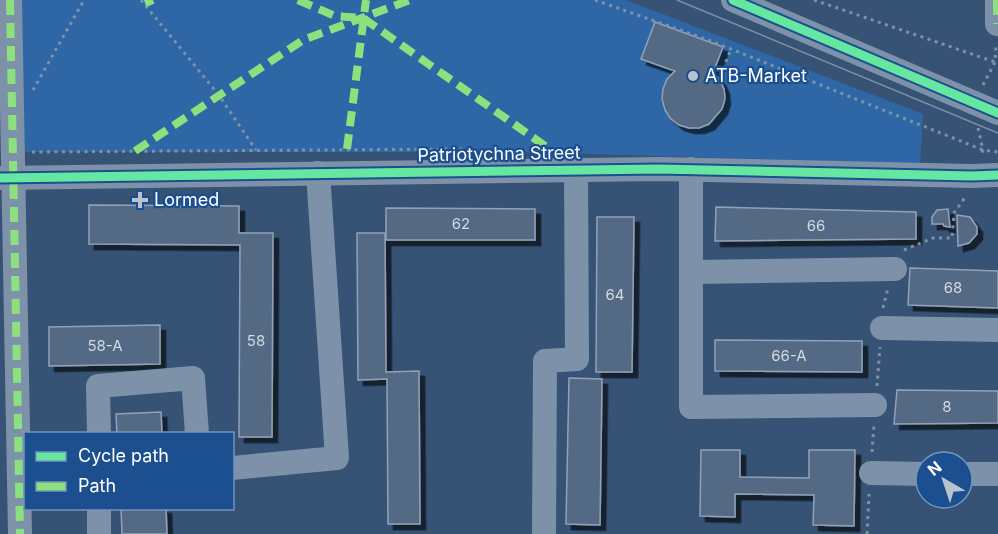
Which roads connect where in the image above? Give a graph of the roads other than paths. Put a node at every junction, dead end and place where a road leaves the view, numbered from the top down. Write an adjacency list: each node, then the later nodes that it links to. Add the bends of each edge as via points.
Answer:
1 (10, 0): 11 (street, via 12,152)
2 (733, 0): 4 (street)
3 (997, 0): 5 (street)
4 (782, 11): 6 (street)
5 (997, 24)
6 (998, 114)
7 (691, 169): 8 (street, Patriotychna Street); 10 (street, Patriotychna Street); 13 (street)
8 (576, 170): 9 (street, Patriotychna Street); 27 (street, via 577,359 545,361)
9 (318, 173): 11 (street, Patriotychna Street); 19 (street, via 337,458)
10 (998, 175)
11 (6, 177): 25 (street)
12 (895, 269): 13 (street)
13 (691, 272): 16 (street, via 691,407)
14 (882, 328): 15 (street)
15 (998, 330)
16 (875, 405)
17 (99, 432): 18 (street, via 98,386 193,378)
18 (197, 432)
19 (234, 468)
20 (871, 473): 21 (street)
21 (914, 474)
22 (974, 474): 23 (street)
23 (998, 474)
24 (99, 510): 26 (street)
25 (20, 534)
26 (99, 534)
27 (544, 534)

